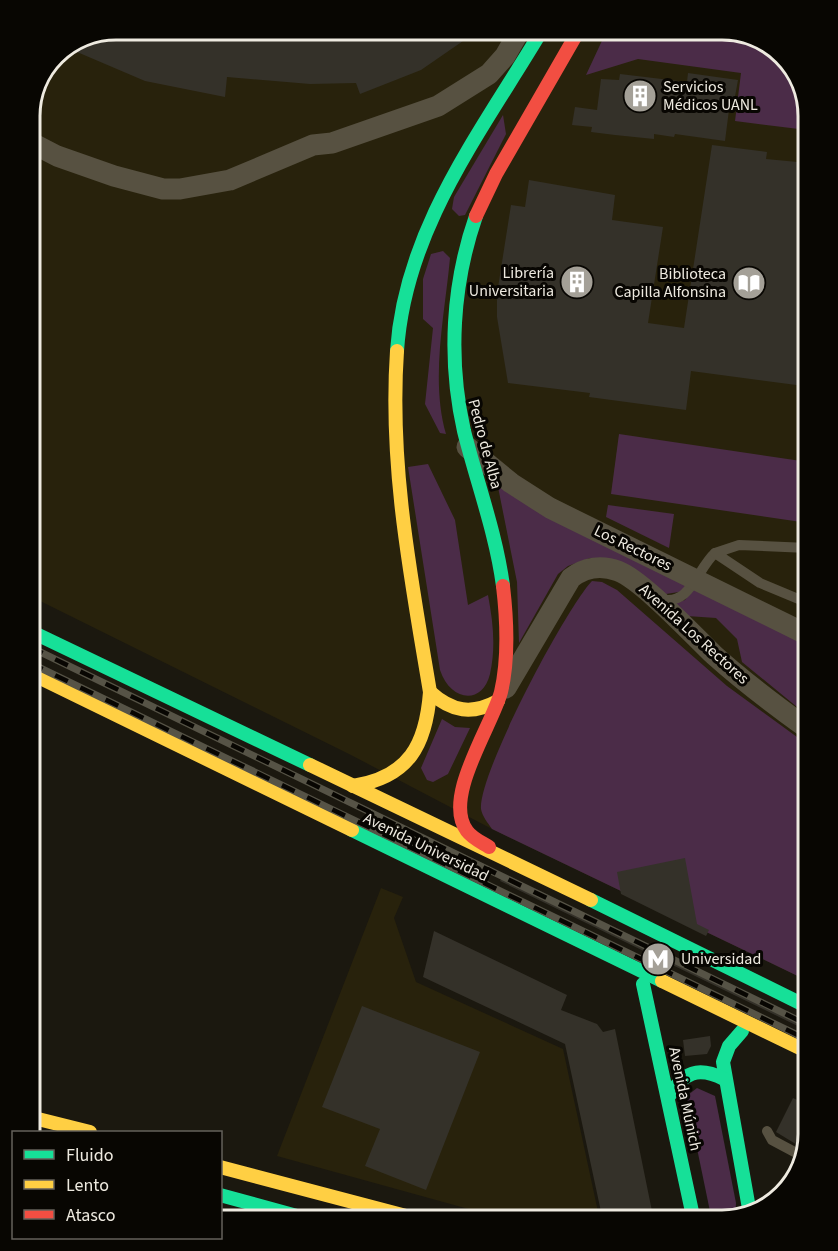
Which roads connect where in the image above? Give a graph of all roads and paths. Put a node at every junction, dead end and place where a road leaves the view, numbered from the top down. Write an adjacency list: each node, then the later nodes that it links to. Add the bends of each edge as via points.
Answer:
1 (514, 41): 4 (street, via 489,74 438,105 332,143 313,145 230,180 163,189 114,176)
2 (536, 41): 14 (main road, via 433,226 404,302 393,385 396,470)
3 (573, 41): 5 (main road, Pedro de Alba, via 465,237 453,352 456,402)
4 (41, 148)
5 (467, 447): 8 (street, Los Rectores, via 508,481 550,508); 15 (main road, Pedro de Alba, via 503,584 506,653)
6 (798, 548): 7 (lane, via 739,545)
7 (715, 553): 8 (lane); 10 (lane, via 760,584)
8 (695, 579): 9 (lane, via 678,600); 11 (street, Los Rectores)
9 (650, 596): 15 (street, Avenida Los Rectores, via 618,571 593,568 578,573 564,586); 16 (street, Avenida Los Rectores, via 729,668)
10 (798, 599)
11 (798, 630)
12 (40, 636): 17 (main road, Avenida Universidad)
13 (40, 678): 22 (main road, Avenida Universidad)
14 (430, 692): 15 (main road, via 447,707 464,712 485,709); 17 (main road, via 423,734 405,765 373,785)
15 (498, 701): 18 (main road, Pedro de Alba, via 468,774 461,812 463,825 472,837)
16 (798, 721)
17 (353, 786): 18 (main road, Avenida Universidad)
18 (510, 860): 20 (main road, Avenida Universidad)
19 (643, 984): 24 (main road, Avenida Múnich)
20 (798, 1002)
21 (742, 1030): 23 (main road, via 725,1053)
22 (798, 1047)
23 (724, 1079): 24 (main road, via 712,1072 693,1071 678,1081); 31 (main road)
24 (669, 1096): 34 (main road, Avenida Múnich)
25 (40, 1120): 26 (main road)
26 (86, 1131)
27 (766, 1131): 28 (lane, via 772,1140)
28 (795, 1152)
29 (222, 1168): 33 (main road)
30 (222, 1196): 32 (main road)
31 (748, 1206)
32 (275, 1210)
33 (383, 1210)
34 (692, 1210)

